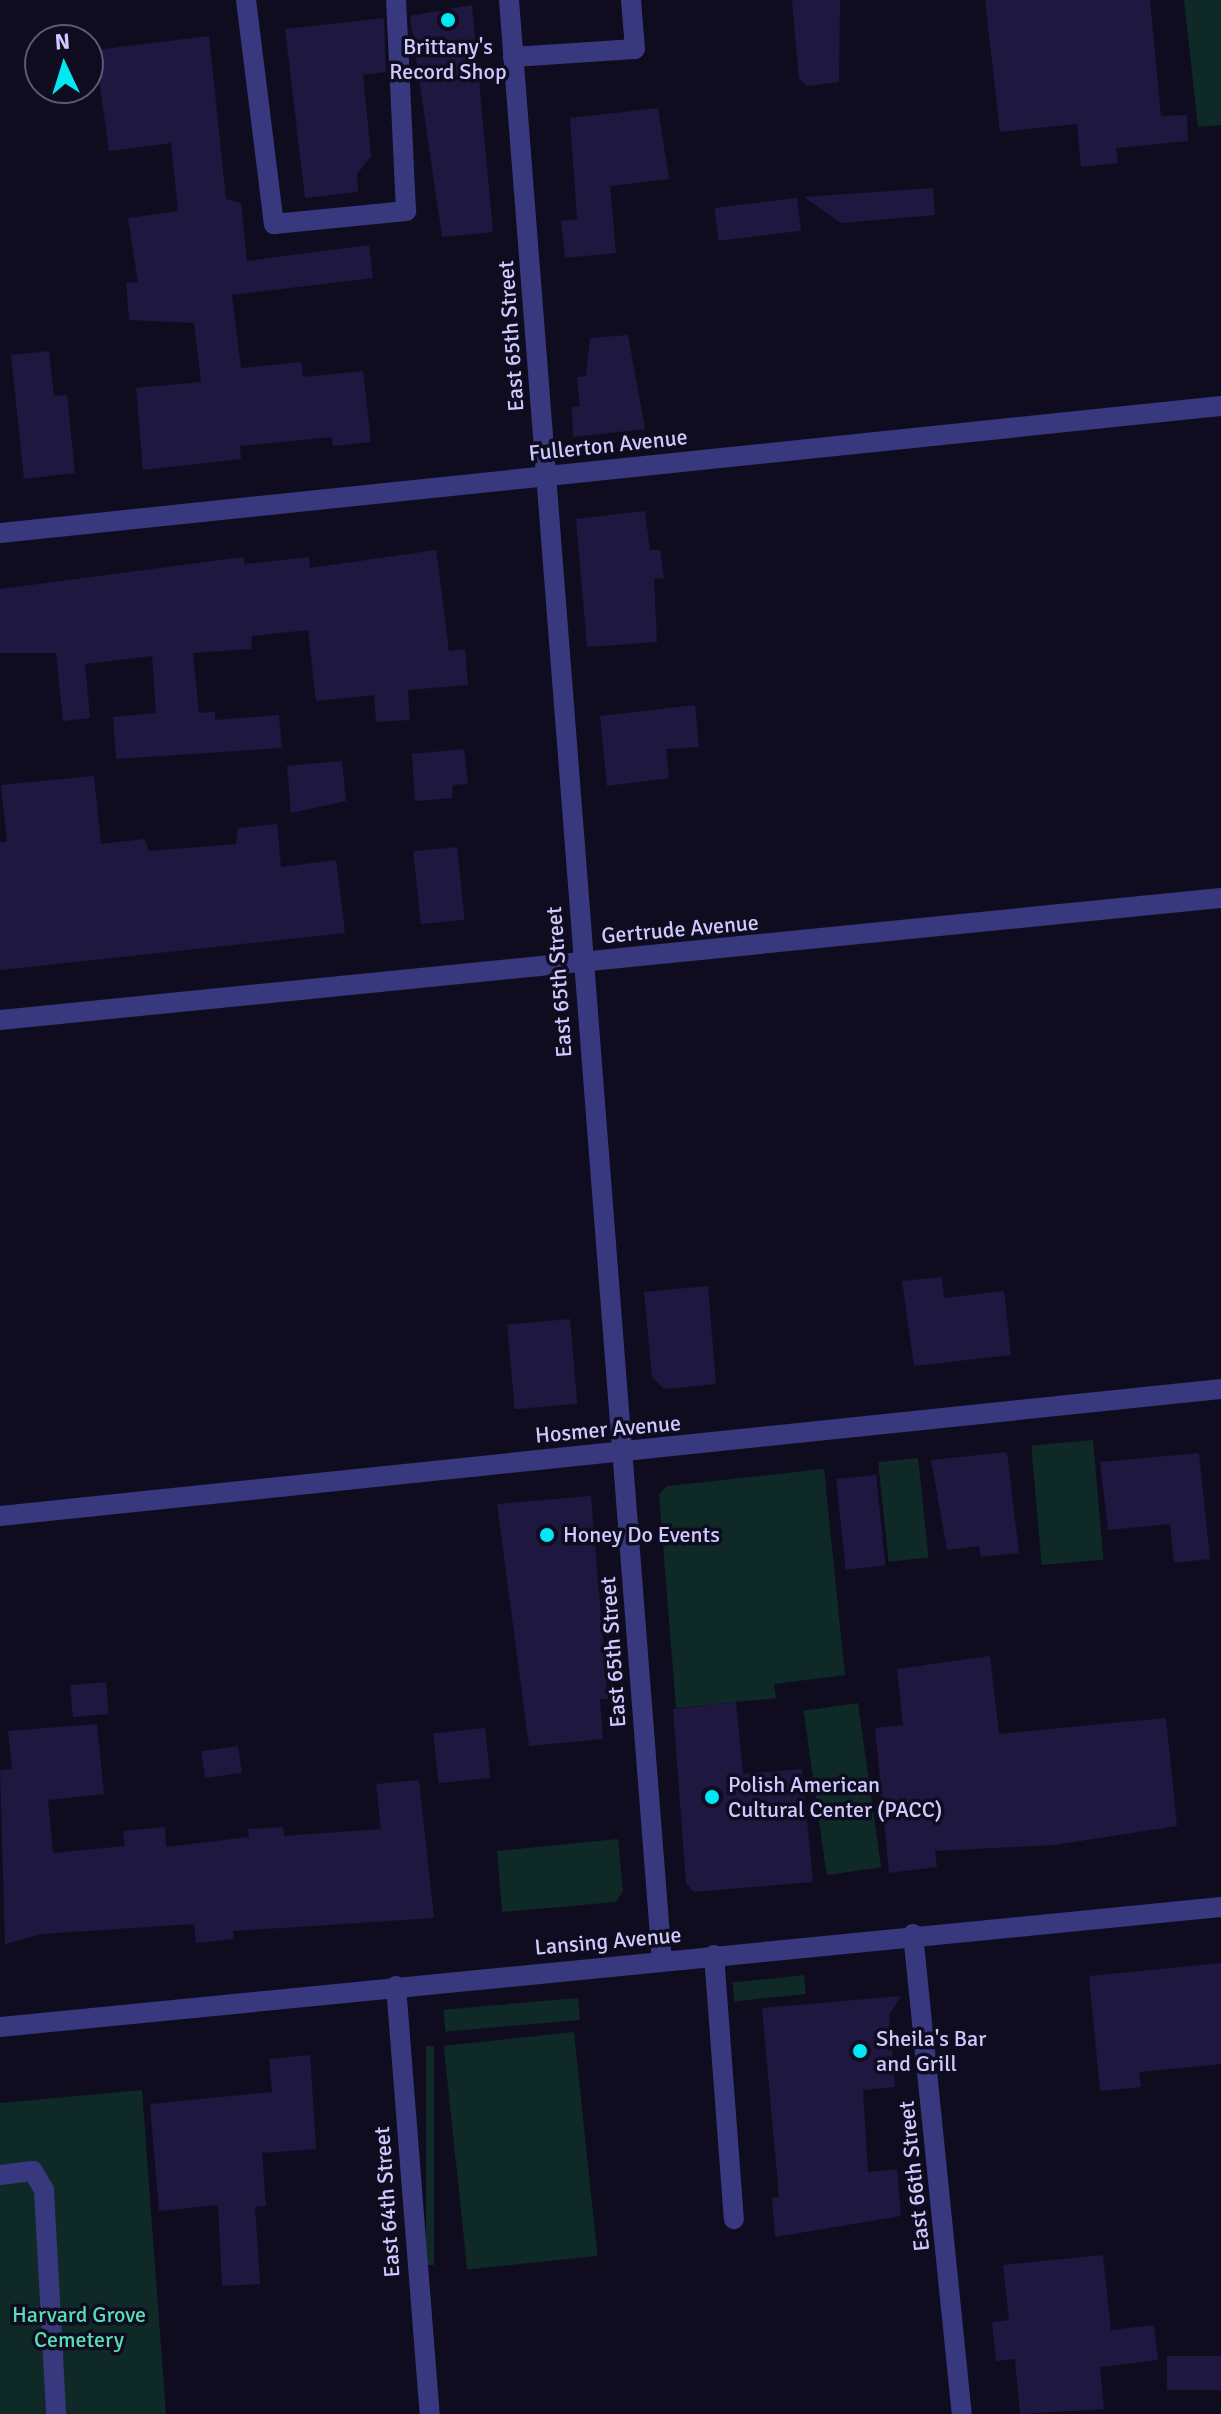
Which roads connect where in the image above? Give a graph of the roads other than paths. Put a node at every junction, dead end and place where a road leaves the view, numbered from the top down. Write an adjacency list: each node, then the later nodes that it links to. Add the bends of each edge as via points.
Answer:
1 (246, 0): 2 (street, via 274,224 406,211)
2 (396, 0)
3 (509, 0): 5 (street, East 65th Street)
4 (631, 0): 5 (street, via 635,49)
5 (513, 57): 7 (street, East 65th Street)
6 (1221, 406): 7 (street, Fullerton Avenue)
7 (546, 476): 8 (street, Fullerton Avenue); 10 (street, East 65th Street)
8 (0, 533)
9 (1221, 898): 10 (street, Gertrude Avenue)
10 (582, 961): 11 (street, Gertrude Avenue); 13 (street, East 65th Street)
11 (0, 1020)
12 (1221, 1389): 13 (street, Hosmer Avenue)
13 (622, 1452): 14 (street, Hosmer Avenue); 18 (street, East 65th Street)
14 (0, 1516)
15 (1221, 1907): 16 (street, Lansing Avenue)
16 (913, 1934): 17 (street, Lansing Avenue); 25 (street, East 66th Street)
17 (714, 1955): 18 (street, Lansing Avenue); 22 (street)
18 (662, 1960): 19 (street, Lansing Avenue)
19 (396, 1986): 20 (street, Lansing Avenue); 24 (street, East 64th Street)
20 (0, 2027)
21 (0, 2175): 23 (street, via 33,2171 44,2190)
22 (734, 2219)
23 (56, 2414)
24 (430, 2414)
25 (962, 2414)

